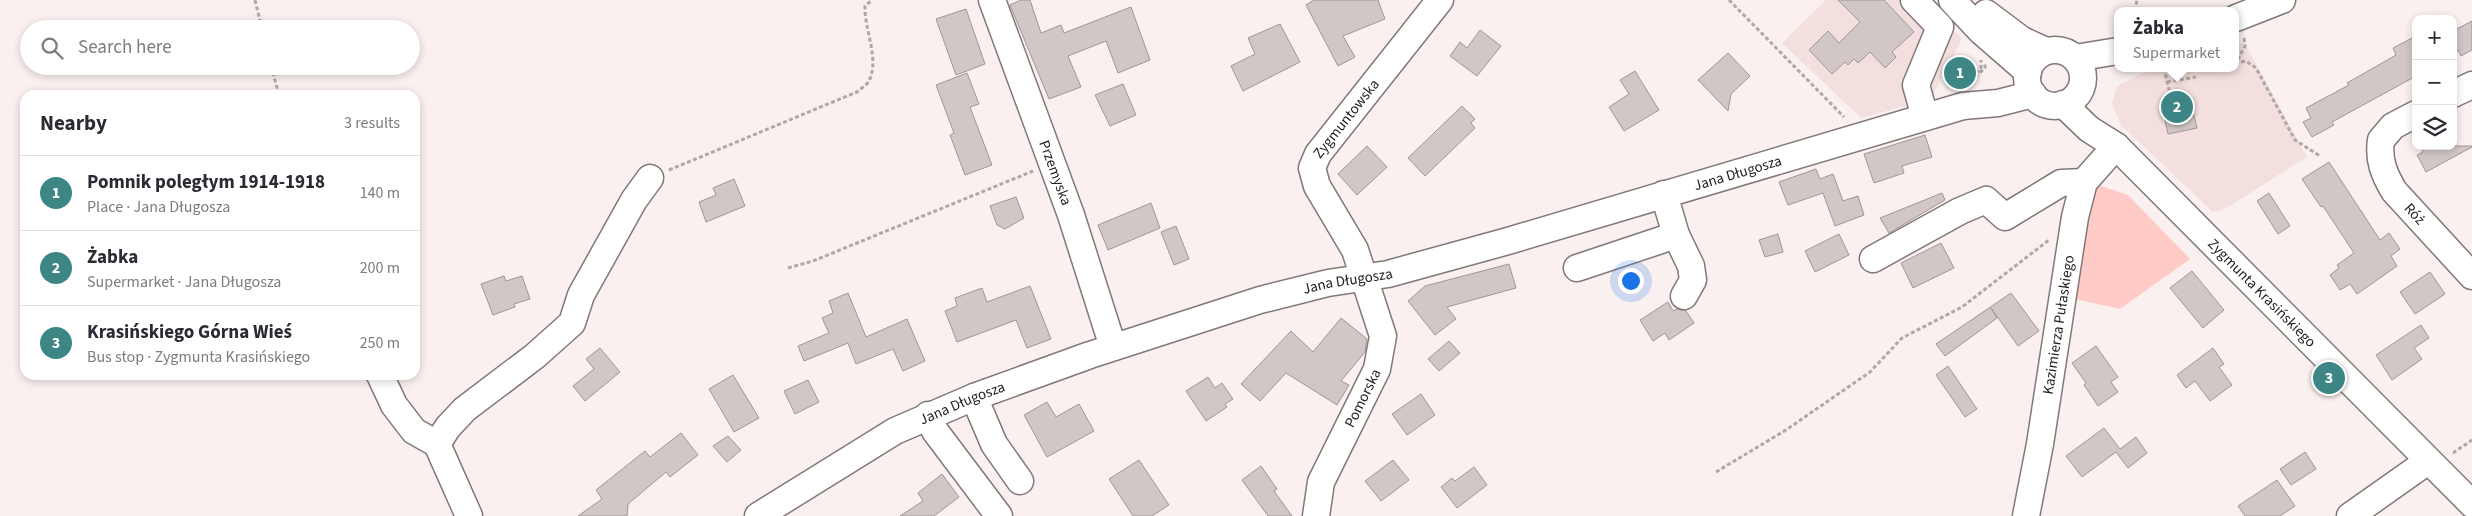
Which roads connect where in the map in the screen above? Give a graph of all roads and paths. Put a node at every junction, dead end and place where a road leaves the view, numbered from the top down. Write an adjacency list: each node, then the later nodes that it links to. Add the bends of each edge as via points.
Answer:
1 (255, 0): 10 (path)
2 (872, 0): 35 (path, via 865,6 872,62 869,81 857,92)
3 (992, 0): 34 (street, Przemyska)
4 (1440, 0): 44 (street, Zygmuntowska, via 1318,154 1312,168 1317,186 1355,250)
5 (1729, 0): 31 (path, via 1847,121)
6 (1914, 0): 30 (street, via 1940,27 1916,85)
7 (1952, 0): 21 (street)
8 (1973, 0): 12 (street, via 2015,35)
9 (2282, 0): 11 (street)
10 (260, 20)
11 (2240, 28): 15 (path, via 2245,46)
12 (2046, 51): 21 (street, via 2034,59); 23 (street, via 2062,50)
13 (1981, 54): 28 (path, via 1981,68 1959,92)
14 (2114, 54): 23 (street)
15 (2239, 57)
16 (2239, 62): 33 (path, via 2246,61 2256,68 2296,140)
17 (2114, 69): 23 (street)
18 (2165, 72): 22 (path)
19 (273, 75): 25 (path)
20 (2196, 77): 22 (path)
21 (2029, 81): 23 (street, via 2047,104); 28 (street, Jana Długosza, via 1990,90)
22 (2167, 82): 26 (path)
23 (2076, 83): 32 (street, Zygmunta Krasińskiego, via 2090,129)
24 (2472, 84): 27 (street)
25 (278, 90)
26 (2169, 90)
27 (2457, 92)
28 (1963, 106): 30 (street, Jana Długosza)
29 (2412, 116): 43 (street, Róż, via 2394,126 2381,140 2380,162 2394,191)
30 (1925, 117): 31 (street, Jana Długosza)
31 (1857, 137): 37 (street, Jana Długosza)
32 (2116, 146): 36 (street, Kazimierza Pułaskiego); 53 (street, Zygmunta Krasińskiego)
33 (2320, 156)
34 (1052, 163): 41 (path, via 813,261); 46 (street, Przemyska)
35 (650, 178): 51 (street, via 634,200 581,295 572,323 535,356 465,409)
36 (2084, 182): 39 (street, Kazimierza Pułaskiego); 40 (street, via 2061,183 2005,216 1986,200)
37 (1664, 194): 38 (street); 44 (street, Jana Długosza, via 1447,258)
38 (1676, 235): 42 (street); 45 (street, via 1693,280)
39 (2072, 237): 54 (path, via 2050,240 1962,307 1902,338 1870,372 1786,430); 61 (street, Kazimierza Pułaskiego)
40 (1873, 259)
41 (788, 268)
42 (1578, 268)
43 (2472, 276)
44 (1365, 277): 46 (street, Jana Długosza, via 1260,300); 60 (street, Pomorska, via 1383,336 1382,352 1374,376 1321,482)
45 (1684, 296)
46 (1113, 347): 48 (street, Jana Długosza)
47 (382, 380): 51 (street, via 394,405 414,431)
48 (974, 397): 49 (street, Jana Długosza); 55 (street, via 994,444)
49 (928, 415): 58 (street, Jana Długosza, via 873,443); 59 (street, via 935,431)
50 (2472, 440): 52 (path)
51 (437, 444): 57 (street)
52 (2453, 454)
53 (2428, 460): 56 (street, Zygmunta Krasińskiego); 62 (street)
54 (1716, 472)
55 (1020, 481)
56 (2472, 504)
57 (469, 516)
58 (758, 516)
59 (999, 516)
60 (1316, 516)
61 (2026, 516)
62 (2350, 516)

